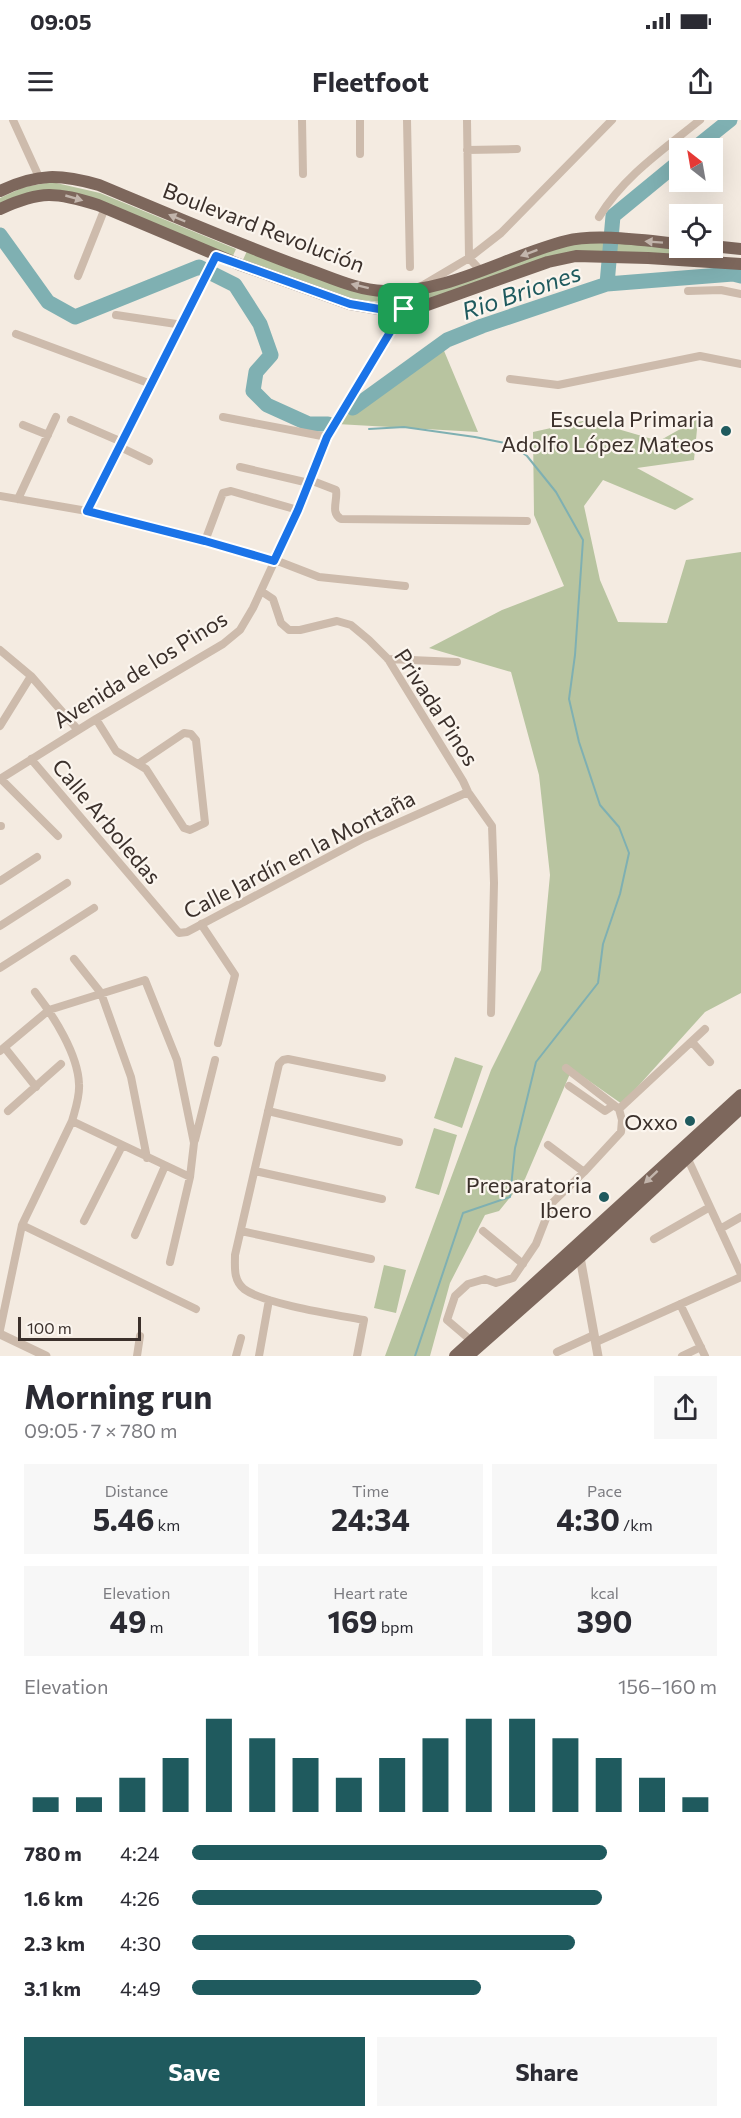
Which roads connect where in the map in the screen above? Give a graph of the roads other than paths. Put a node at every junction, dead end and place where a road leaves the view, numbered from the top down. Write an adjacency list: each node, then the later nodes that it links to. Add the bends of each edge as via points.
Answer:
1 (13, 120): 12 (street)
2 (302, 120): 11 (street)
3 (360, 120): 10 (street)
4 (407, 120): 28 (street)
5 (467, 120): 9 (street)
6 (612, 120): 21 (street, via 501,233)
7 (700, 120): 16 (street, via 641,166 609,200)
8 (517, 149): 9 (street)
9 (467, 150): 21 (street)
10 (360, 154)
11 (303, 174)
12 (39, 177): 13 (main road, Boulevard Revolución); 18 (main road, Boulevard Revolución, one-way to 12, via 99,185 59,176)
13 (5, 188)
14 (105, 208): 15 (main road, Boulevard Revolución, one-way to 14, via 46,194); 25 (main road, Boulevard Revolución); 30 (street)
15 (0, 209)
16 (599, 217)
17 (669, 242): 29 (main road, Boulevard Revolución, one-way to 29, via 569,240)
18 (245, 246): 26 (main road); 31 (main road, Boulevard Revolución, one-way to 18, via 384,291 358,287)
19 (723, 248): 20 (main road)
20 (741, 249)
21 (469, 258): 29 (street); 31 (street)
22 (710, 258): 24 (main road)
23 (675, 259): 24 (main road, Boulevard Revolución); 34 (main road, Boulevard Revolución, via 585,256 548,262)
24 (710, 261): 27 (main road, Boulevard Revolución)
25 (213, 262): 26 (main road, Boulevard Revolución); 36 (street)
26 (238, 264): 34 (main road, Boulevard Revolución, via 350,304)
27 (741, 264)
28 (410, 267)
29 (481, 271): 31 (main road, Boulevard Revolución)
30 (78, 276)
31 (417, 289)
32 (688, 291): 33 (street)
33 (741, 294)
34 (404, 309): 46 (street, Avenida de los Pinos)
35 (116, 315): 36 (street)
36 (183, 325): 40 (street)
37 (16, 334): 40 (street)
38 (741, 364): 39 (street, via 700,356 558,385)
39 (510, 379)
40 (151, 384): 47 (street)
41 (56, 417): 45 (street)
42 (223, 417): 46 (street)
43 (71, 420): 47 (street)
44 (23, 425): 45 (street)
45 (48, 435): 52 (street)
46 (327, 437): 50 (street, Avenida de los Pinos)
47 (121, 445): 48 (street); 54 (street)
48 (149, 461)
49 (240, 467): 50 (street)
50 (310, 481): 53 (street, Avenida de los Pinos); 55 (street, via 336,490 337,517)
51 (0, 496): 52 (street)
52 (18, 499): 54 (street)
53 (298, 510): 56 (street, via 231,491 223,493); 57 (street, Avenida de los Pinos)
54 (87, 511): 56 (street)
55 (527, 521)
56 (205, 541): 57 (street)
57 (275, 561): 58 (street, via 319,577); 59 (street, Avenida de los Pinos)
58 (405, 586)
59 (261, 591): 61 (street, Privada Pinos, via 273,599 281,623 289,630 337,621 351,625); 64 (street, Avenida de los Pinos, via 240,630 223,644)
60 (0, 650): 63 (street)
61 (388, 659): 62 (street); 70 (street, Privada Pinos)
62 (457, 662)
63 (31, 676): 65 (street); 66 (street)
64 (96, 719): 66 (street, Avenida de los Pinos); 68 (street, via 116,751)
65 (0, 726)
66 (78, 730): 67 (street, Avenida de los Pinos)
67 (31, 759): 69 (street, Avenida de los Pinos); 78 (street, Calle Arboledas)
68 (138, 764): 68 (street, via 184,733 191,734 196,740 205,823 190,830 184,828 146,769)
69 (0, 779): 71 (street)
70 (468, 792): 76 (street, Calle Jardín en la Montaña, via 364,838); 84 (street, Privada Pinos, via 492,826)
71 (57, 836)
72 (37, 857): 73 (street)
73 (0, 880)
74 (67, 883): 77 (street)
75 (94, 908): 80 (street)
76 (201, 924): 78 (street, Calle Jardín en la Montaña); 87 (street, via 235,975)
77 (0, 926)
78 (179, 933)
79 (74, 959): 82 (street)
80 (0, 968)
81 (35, 992): 83 (street)
82 (101, 993): 83 (street); 103 (street, via 145,980 177,1060); 107 (street, via 131,1077)
83 (49, 1010): 88 (street); 101 (street, via 72,1055 79,1084)
84 (491, 1013)
85 (705, 1029): 86 (street)
86 (692, 1042): 90 (street); 97 (street)
87 (218, 1043)
88 (2, 1049): 95 (street)
89 (215, 1060): 103 (street)
90 (710, 1062)
91 (61, 1064): 95 (street)
92 (566, 1068): 97 (street)
93 (382, 1078): 100 (street, via 283,1060)
94 (569, 1086): 97 (street, via 605,1111)
95 (36, 1087): 99 (street)
96 (741, 1095): 106 (main road)
97 (616, 1107): 110 (street, via 622,1120 621,1132)
98 (741, 1108): 106 (main road)
99 (8, 1110)
100 (268, 1111): 102 (street); 109 (street)
101 (72, 1121): 105 (street); 116 (street)
102 (399, 1142)
103 (194, 1143): 111 (street)
104 (549, 1145): 110 (street)
105 (122, 1146): 107 (street); 115 (street)
106 (685, 1154): 113 (street); 122 (main road)
107 (147, 1158): 108 (street)
108 (165, 1166): 111 (street); 120 (street)
109 (255, 1171): 112 (street); 118 (street)
110 (584, 1172): 125 (street, via 552,1203 536,1244)
111 (190, 1178): 124 (street)
112 (382, 1199)
113 (710, 1207): 117 (street); 121 (street)
114 (741, 1217): 117 (street)
115 (84, 1221)
116 (22, 1225): 129 (street); 130 (street)
117 (720, 1229): 126 (street)
118 (241, 1231): 123 (street); 127 (street, via 234,1274 243,1288)
119 (483, 1232): 125 (street)
120 (135, 1235)
121 (654, 1239)
122 (578, 1252): 133 (street); 134 (main road)
123 (370, 1259)
124 (170, 1262)
125 (523, 1264): 134 (street, via 513,1278 496,1283 477,1281 455,1296 447,1320)
126 (741, 1276): 128 (street)
127 (269, 1300): 140 (street); 141 (street, via 364,1320)
128 (680, 1304): 133 (street); 135 (street)
129 (196, 1309)
130 (0, 1332): 137 (street)
131 (140, 1336): 138 (street)
132 (241, 1338): 139 (street)
133 (595, 1338): 136 (street); 144 (street)
134 (475, 1344): 142 (main road); 143 (main road)
135 (701, 1347): 145 (street); 146 (street)
136 (557, 1352)
137 (46, 1356)
138 (137, 1356)
139 (236, 1356)
140 (260, 1356)
141 (357, 1356)
142 (455, 1356)
143 (468, 1356)
144 (598, 1356)
145 (682, 1356)
146 (705, 1356)

